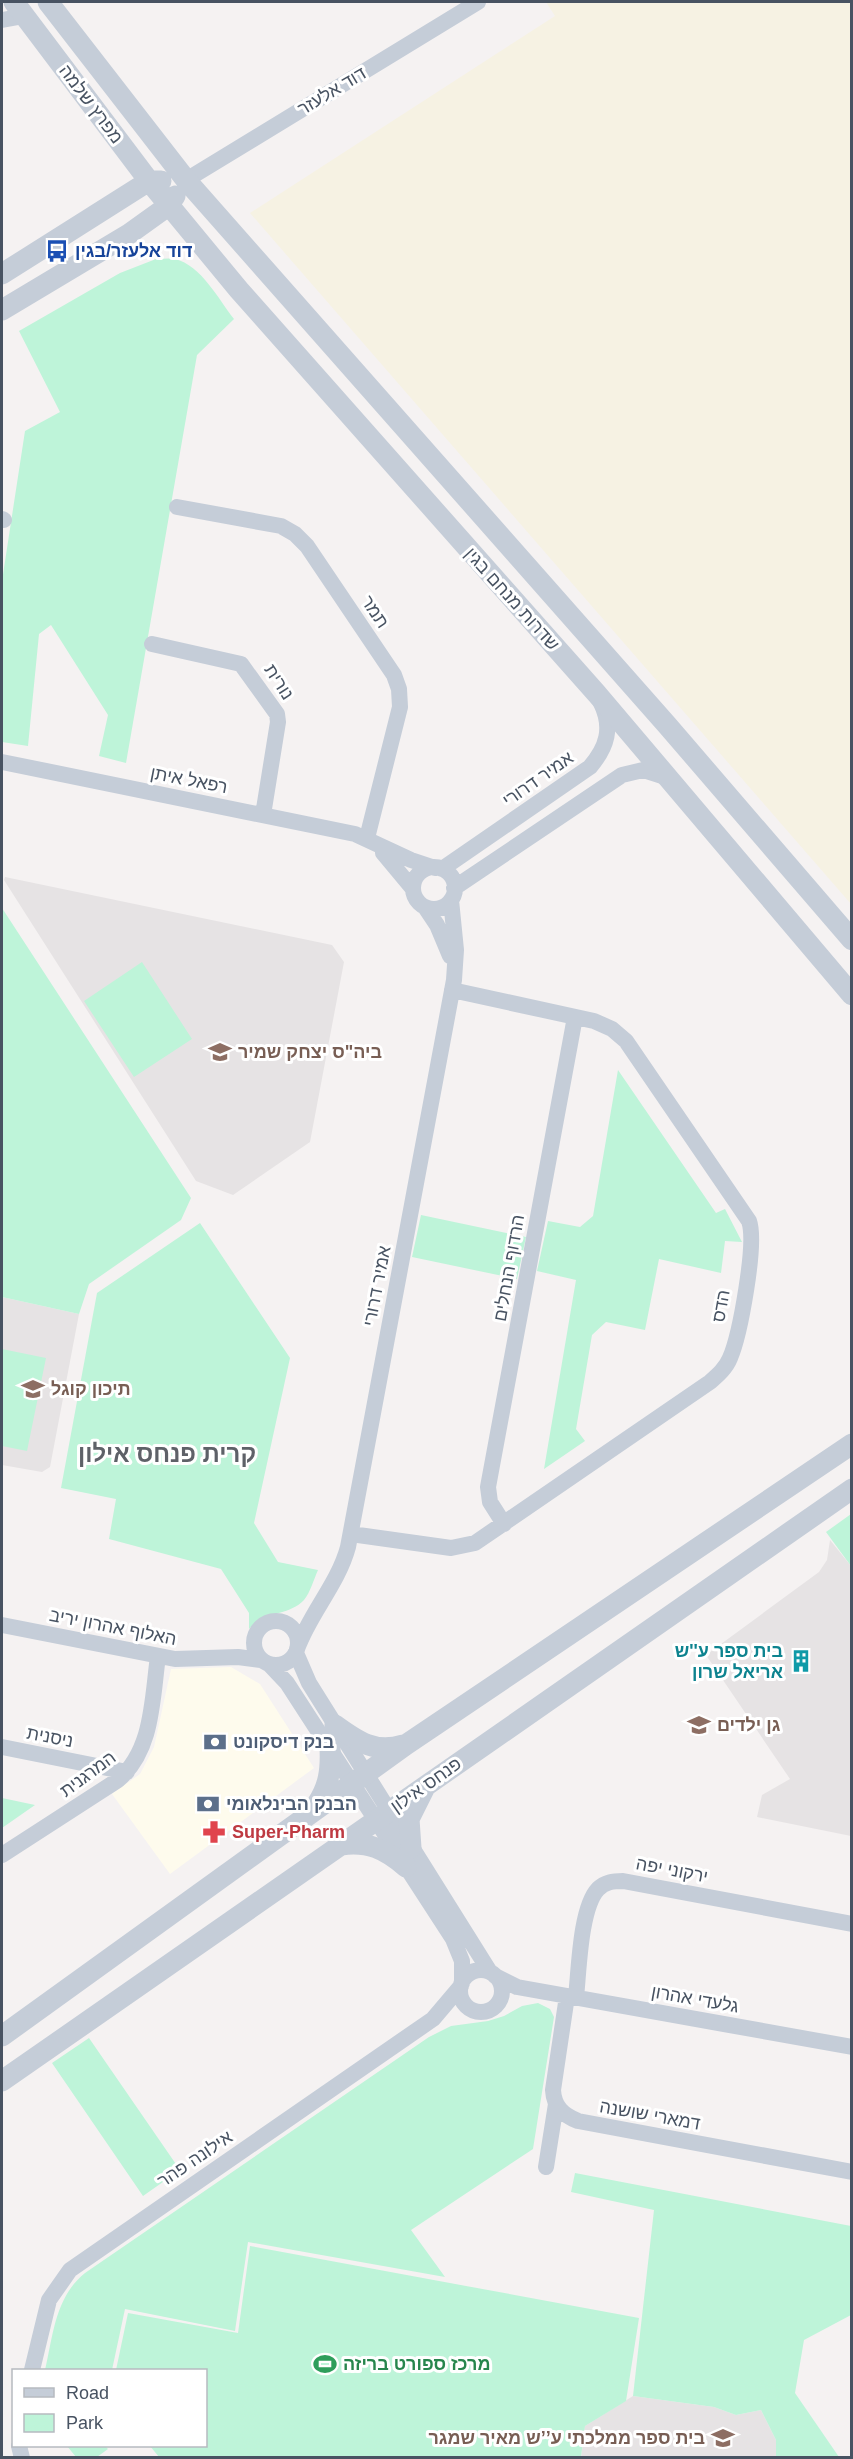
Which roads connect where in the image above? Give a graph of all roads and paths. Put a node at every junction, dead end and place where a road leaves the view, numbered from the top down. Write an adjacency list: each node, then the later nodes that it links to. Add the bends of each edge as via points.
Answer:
1 (6, 2): 4 (street)
2 (48, 2): 7 (street, מפרץ שלמה)
3 (478, 2): 7 (street, דוד אלעזר)
4 (2, 6)
5 (19, 9): 6 (street); 8 (street, מפרץ שלמה)
6 (2, 20)
7 (186, 180): 8 (street, דוד אלעזר); 9 (street, דוד אלעזר); 25 (street, שדרות מנחם בגין)
8 (149, 181): 9 (street, מפרץ שלמה); 12 (street)
9 (168, 206): 10 (street, שדרות מנחם בגין); 11 (street, דוד אלעזר)
10 (188, 230): 11 (street, via 153,228); 16 (street, שדרות מנחם בגין)
11 (129, 234): 13 (street, דוד אלעזר)
12 (2, 274)
13 (2, 310)
14 (177, 507): 20 (street, תמר, via 278,525 296,534 394,675 400,707)
15 (152, 644): 19 (street, נורית, via 241,664 277,714)
16 (597, 694): 18 (street, שדרות מנחם בגין); 21 (street, אמיר דרורי, via 608,728 603,749 590,767)
17 (2, 762): 19 (street, רפאל איתן)
18 (670, 780): 23 (street, via 650,770 621,774); 27 (street, שדרות מנחם בגין)
19 (263, 815): 20 (street, רפאל איתן)
20 (367, 838): 21 (street, רפאל איתן, via 411,860); 22 (street, via 397,866)
21 (439, 868): 22 (street, via 418,874); 23 (street, via 452,878)
22 (413, 889): 24 (street, via 417,901)
23 (453, 894): 24 (street, via 438,909); 26 (street, אמיר דרורי)
24 (425, 907): 26 (street, אמיר דרורי, via 444,938)
25 (852, 940)
26 (453, 984): 28 (street, הדס); 32 (street, אמיר דרורי)
27 (852, 995)
28 (575, 1017): 31 (street, הרדוף הנחלים, via 488,1487 490,1502); 31 (street, הדס, via 604,1025 626,1041 740,1205 751,1226 752,1248 733,1350 719,1374)
29 (852, 1444): 42 (street)
30 (852, 1489): 47 (street, פנחס אילון)
31 (504, 1524): 32 (street, הדס, via 475,1543 455,1548)
32 (351, 1534): 33 (street, אמיר דרורי, via 342,1565)
33 (324, 1596): 34 (street, אמיר דרורי, via 302,1612); 37 (street, אמיר דרורי)
34 (275, 1621): 36 (street, via 262,1626); 37 (street, via 293,1630)
35 (2, 1625): 38 (street, האלוף אהרון יריב)
36 (256, 1634): 39 (street, האלוף אהרון יריב); 40 (street, via 254,1647)
37 (296, 1651): 40 (street, via 286,1663); 41 (street, via 309,1683)
38 (158, 1656): 39 (street, האלוף אהרון יריב, via 186,1660); 45 (street, המרגנית, via 145,1740)
39 (217, 1658): 40 (street, האלוף אהרון יריב)
40 (265, 1662): 44 (street, via 287,1683)
41 (335, 1725): 42 (street, via 374,1748 383,1750); 46 (street)
42 (407, 1744): 46 (street)
43 (2, 1747): 45 (street, ניסנית)
44 (330, 1749): 46 (street); 48 (street, via 328,1785)
45 (127, 1772): 51 (street, המרגנית)
46 (358, 1778): 48 (street); 49 (street)
47 (428, 1784): 49 (street, פנחס אילון); 52 (street, via 409,1819)
48 (313, 1810): 61 (street)
49 (382, 1816): 50 (street, פנחס אילון); 52 (street)
50 (341, 1845): 52 (street, via 370,1845); 63 (street, פנחס אילון)
51 (2, 1855)
52 (408, 1857): 54 (street); 55 (street, via 456,1943 463,1965)
53 (852, 1924): 57 (street, ירקוני יפה, via 623,1881 608,1882 596,1891 588,1906)
54 (493, 1974): 55 (street, via 474,1971); 56 (street, גלעדי אהרון, via 510,1985); 58 (street, via 502,1988)
55 (461, 1984): 59 (street, via 463,2002); 60 (street, אילונה פהר)
56 (531, 1989): 57 (street, גלעדי אהרון); 58 (street)
57 (571, 1997): 62 (street, גלעדי אהרון); 64 (street, via 553,2090)
58 (499, 2003): 59 (street, via 488,2012)
59 (476, 2012): 60 (street, אילונה פהר)
60 (433, 2019): 67 (street, אילונה פהר, via 70,2270 49,2300)
61 (2, 2036)
62 (852, 2047)
63 (2, 2081)
64 (556, 2104): 65 (street); 66 (street, דמארי שושנה, via 563,2114 578,2121)
65 (546, 2167)
66 (852, 2172)
67 (32, 2369)

